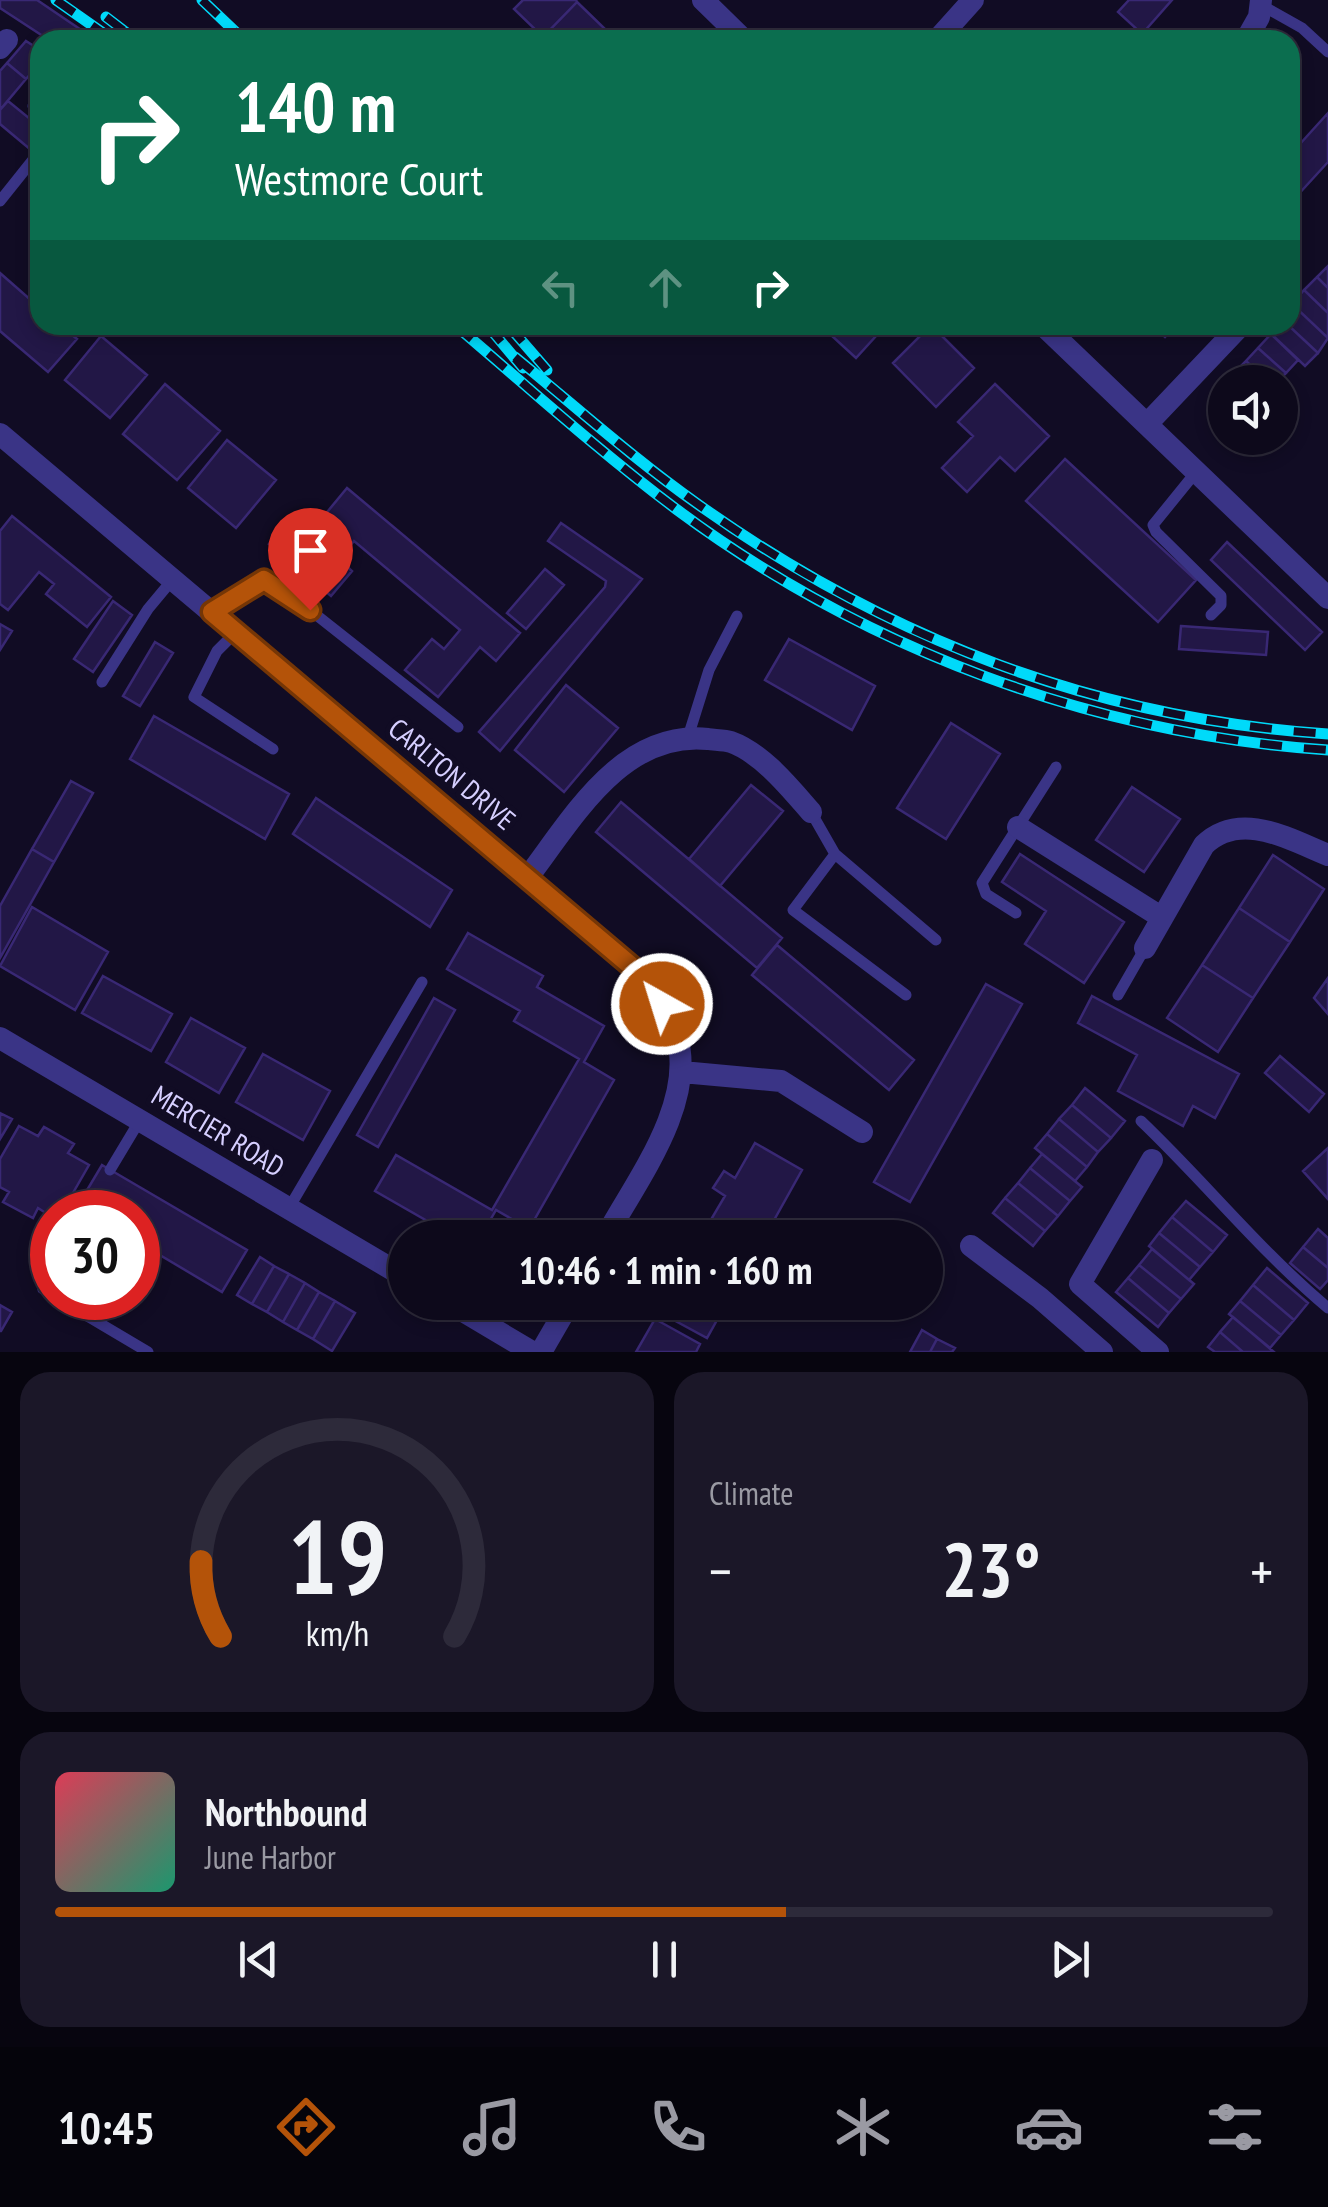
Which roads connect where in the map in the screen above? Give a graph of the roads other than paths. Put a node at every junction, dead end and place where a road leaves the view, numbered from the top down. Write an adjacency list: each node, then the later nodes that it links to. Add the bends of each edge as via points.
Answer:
1 (703, 0): 4 (street)
2 (973, 0): 5 (street)
3 (1262, 3): 6 (street); 7 (lane)
4 (734, 30)
5 (946, 30)
6 (1250, 30)
7 (1328, 52)
8 (30, 164): 9 (lane)
9 (0, 201)
10 (1054, 335): 12 (street)
11 (1232, 335): 12 (street)
12 (1147, 424): 14 (street)
13 (0, 434): 15 (street, CARLTON DRIVE)
14 (1196, 472): 16 (street); 18 (lane, via 1153,525 1221,596)
15 (173, 578): 17 (street, CARLTON DRIVE); 21 (lane)
16 (1328, 598)
17 (212, 612): 20 (street, CARLTON DRIVE); 22 (lane, via 264,580)
18 (1211, 615)
19 (737, 616): 23 (lane, via 709,670)
20 (236, 632): 24 (lane, via 194,698); 30 (street, CARLTON DRIVE)
21 (102, 682)
22 (458, 727)
23 (688, 737): 26 (street, via 731,742 774,770); 30 (street, via 624,762)
24 (273, 748)
25 (1056, 767): 27 (lane)
26 (812, 812): 28 (lane)
27 (1018, 827): 31 (lane, via 982,883 986,894); 32 (street)
28 (835, 854): 33 (lane); 36 (lane, via 794,910)
29 (1328, 855): 32 (street, via 1272,832 1229,829 1204,845)
30 (528, 877): 39 (street, CARLTON DRIVE, via 643,976 677,1036)
31 (1016, 913)
32 (1161, 917): 34 (street)
33 (936, 940)
34 (1145, 948): 37 (lane)
35 (422, 982): 45 (lane)
36 (906, 995)
37 (1118, 995)
38 (0, 1038): 40 (street, MERCIER ROAD)
39 (682, 1072): 42 (street, via 780,1081); 46 (street, CARLTON DRIVE, via 670,1117)
40 (140, 1120): 44 (lane); 45 (street, MERCIER ROAD)
41 (1141, 1121): 49 (lane, via 1273,1261)
42 (862, 1132)
43 (1152, 1160): 57 (street, via 1080,1284)
44 (110, 1170)
45 (289, 1208): 48 (street, MERCIER ROAD)
46 (615, 1220)
47 (971, 1246): 56 (street)
48 (388, 1267)
49 (1328, 1308)
50 (94, 1320): 53 (lane)
51 (478, 1320): 54 (street)
52 (560, 1320): 55 (street)
53 (148, 1352)
54 (532, 1352)
55 (542, 1352)
56 (1102, 1352)
57 (1158, 1352)

